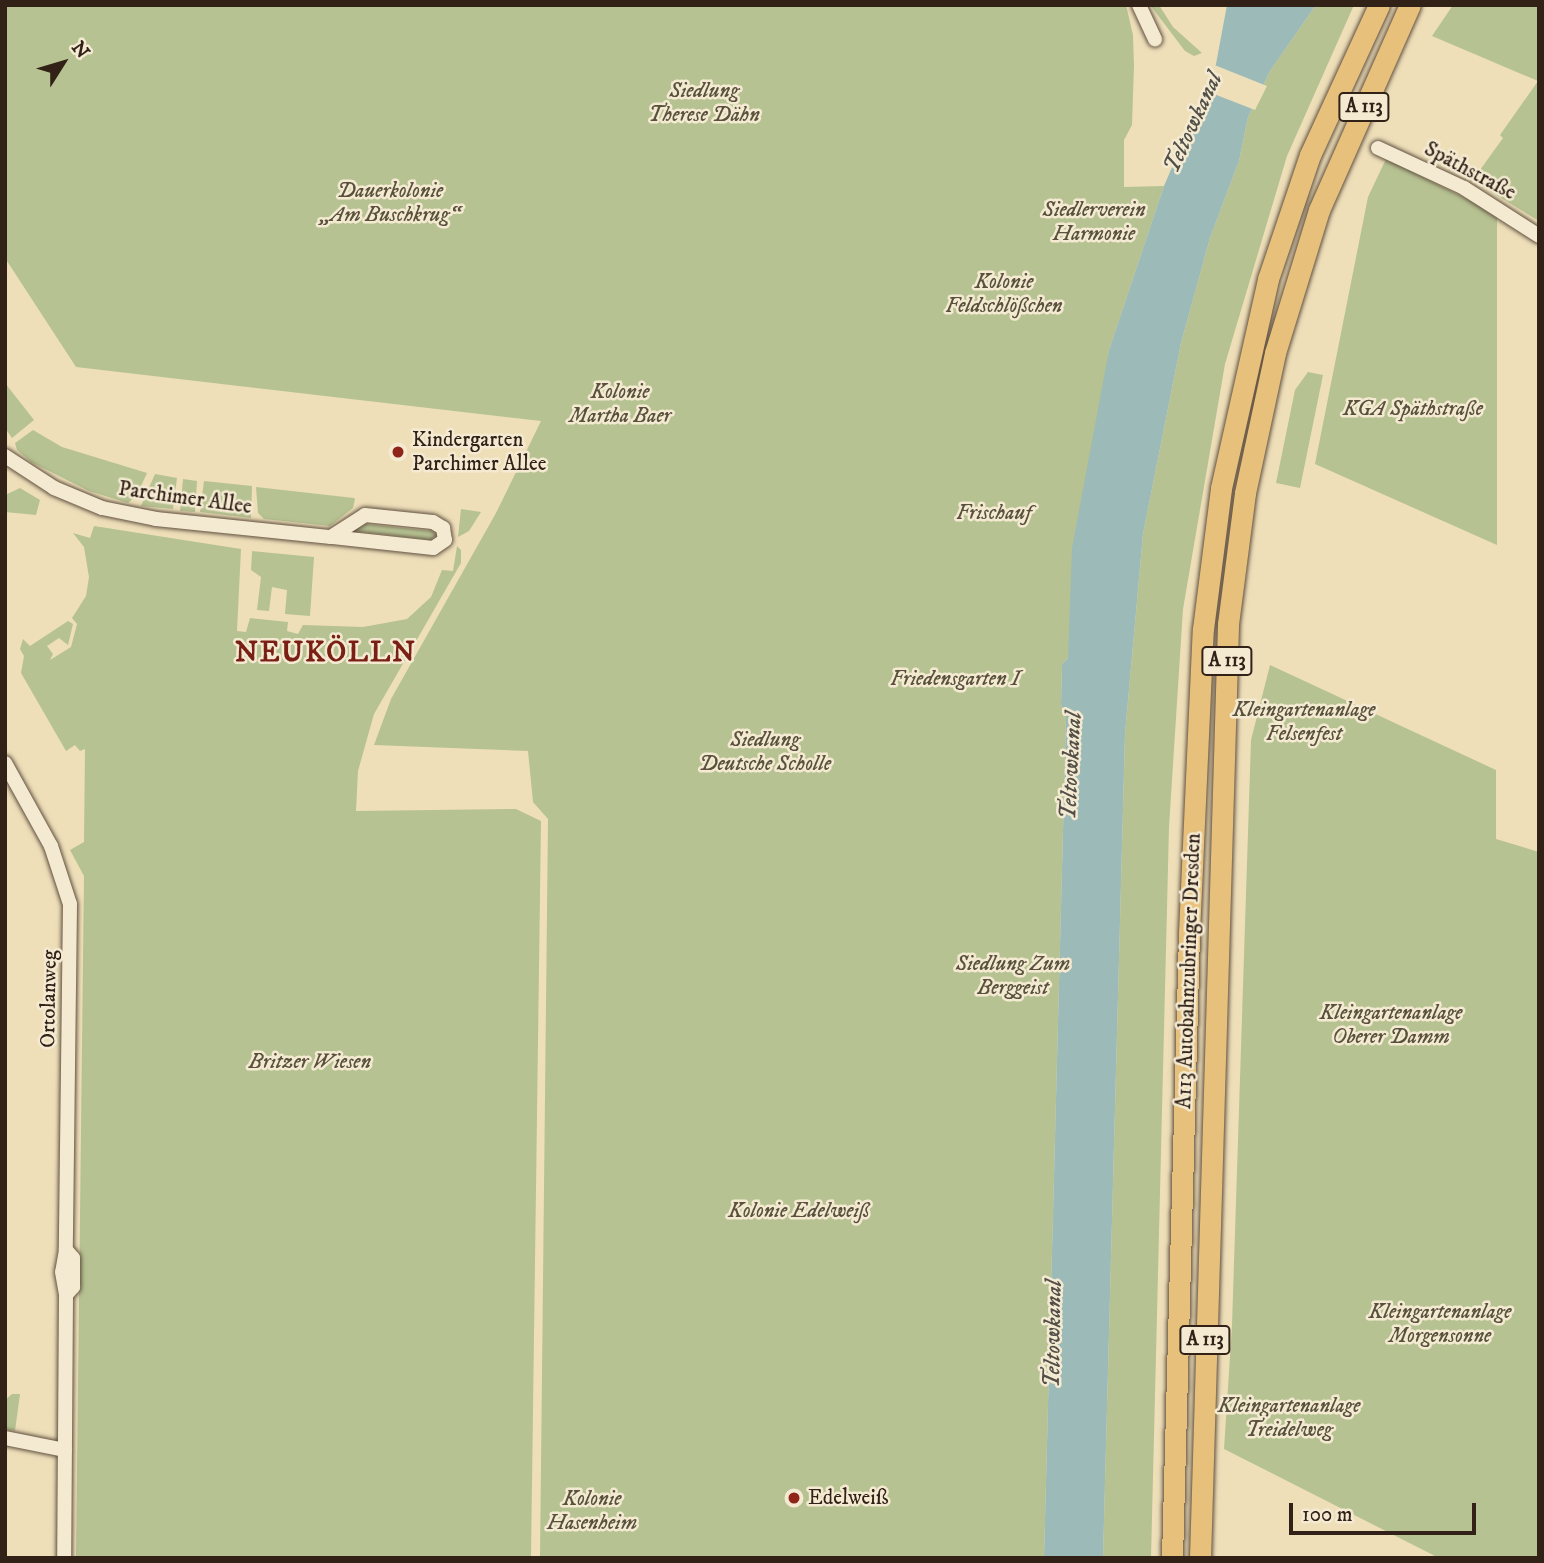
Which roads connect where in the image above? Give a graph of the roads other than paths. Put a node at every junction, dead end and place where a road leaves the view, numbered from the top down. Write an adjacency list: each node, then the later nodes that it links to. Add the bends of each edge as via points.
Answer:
1 (1139, 5): 6 (street)
2 (1362, 5): 5 (highway)
3 (1379, 5): 5 (highway, A 113)
4 (1410, 5): 16 (highway, A 113, via 1319,210 1275,354 1245,494 1228,624)
5 (1362, 38): 15 (highway, A113 Autobahnzubringer Dresden / A 113, via 1310,155 1250,351 1219,501 1203,629 1196,783)
6 (1155, 39)
7 (1378, 148): 8 (street, Späthstraße, via 1464,188)
8 (1539, 236)
9 (7, 463): 10 (street, Parchimer Allee, via 75,498 123,513)
10 (331, 537): 10 (street, Parchimer Allee, via 433,548 443,544 445,534 433,522 365,515)
11 (5, 763): 13 (street, Ortolanweg, via 51,846 70,904 66,1250 73,1258 73,1279 66,1295)
12 (5, 1438): 13 (street)
13 (65, 1450): 14 (street, Ortolanweg)
14 (64, 1558)
15 (1172, 1558)
16 (1200, 1558)

